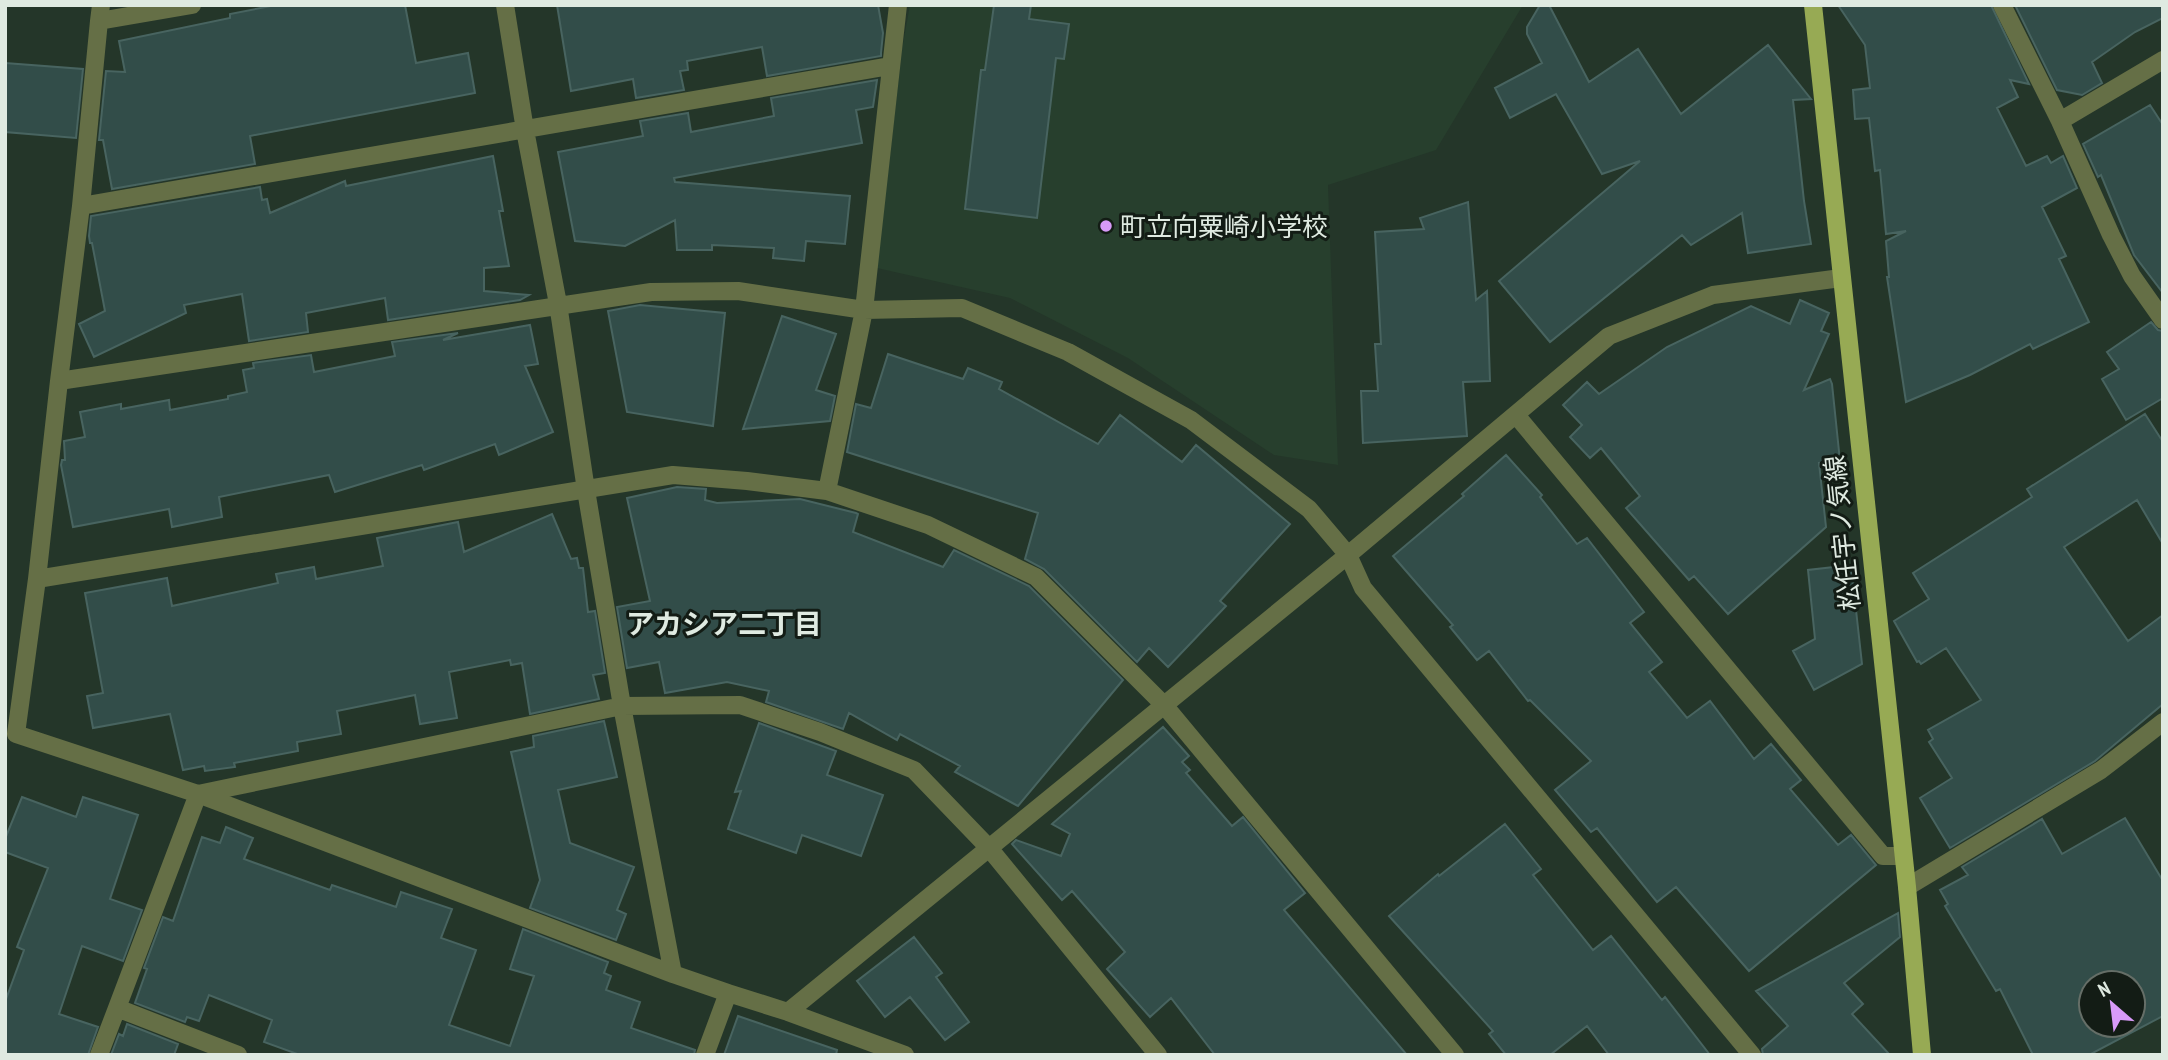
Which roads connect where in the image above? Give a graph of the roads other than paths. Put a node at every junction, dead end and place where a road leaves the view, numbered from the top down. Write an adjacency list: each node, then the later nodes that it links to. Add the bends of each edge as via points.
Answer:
1 (192, 5): 6 (street)
2 (505, 5): 10 (street)
3 (898, 5): 8 (street)
4 (1813, 5): 12 (main road, 松任宇ノ気線)
5 (2002, 5): 9 (street)
6 (100, 13): 11 (street)
7 (2163, 61): 9 (street)
8 (890, 66): 10 (street); 14 (street)
9 (2060, 121): 15 (street, via 2132,276)
10 (525, 130): 11 (street); 13 (street)
11 (81, 206): 16 (street)
12 (1841, 278): 17 (street, via 1713,295 1609,336); 27 (main road, 松任宇ノ気線)
13 (558, 304): 14 (street, via 651,292 738,291); 16 (street); 18 (street)
14 (864, 310): 19 (street); 20 (street, via 962,308 1068,352 1191,420 1309,509)
15 (2163, 320)
16 (59, 382): 21 (street)
17 (1516, 415): 20 (street); 27 (street, via 1882,856)
18 (586, 490): 19 (street, via 673,475); 21 (street); 23 (street)
19 (827, 491): 22 (street, via 928,525 1036,577)
20 (1348, 555): 22 (street); 39 (street, via 1363,588)
21 (37, 579): 25 (street, via 16,734)
22 (1164, 705): 26 (street); 38 (street)
23 (622, 706): 25 (street); 26 (street, via 740,705 820,732 914,770); 29 (street)
24 (2163, 722): 28 (street, via 2101,770)
25 (198, 794): 29 (street); 31 (street)
26 (989, 848): 32 (street); 37 (street)
27 (1903, 856): 28 (main road, 松任宇ノ気線)
28 (1907, 887): 40 (main road, 松任宇ノ気線)
29 (673, 974): 30 (street)
30 (728, 993): 32 (street); 35 (street)
31 (117, 1008): 33 (street); 34 (street)
32 (788, 1012): 36 (street)
33 (99, 1055)
34 (238, 1055)
35 (705, 1055)
36 (905, 1055)
37 (1158, 1055)
38 (1455, 1055)
39 (1752, 1055)
40 (1922, 1055)

